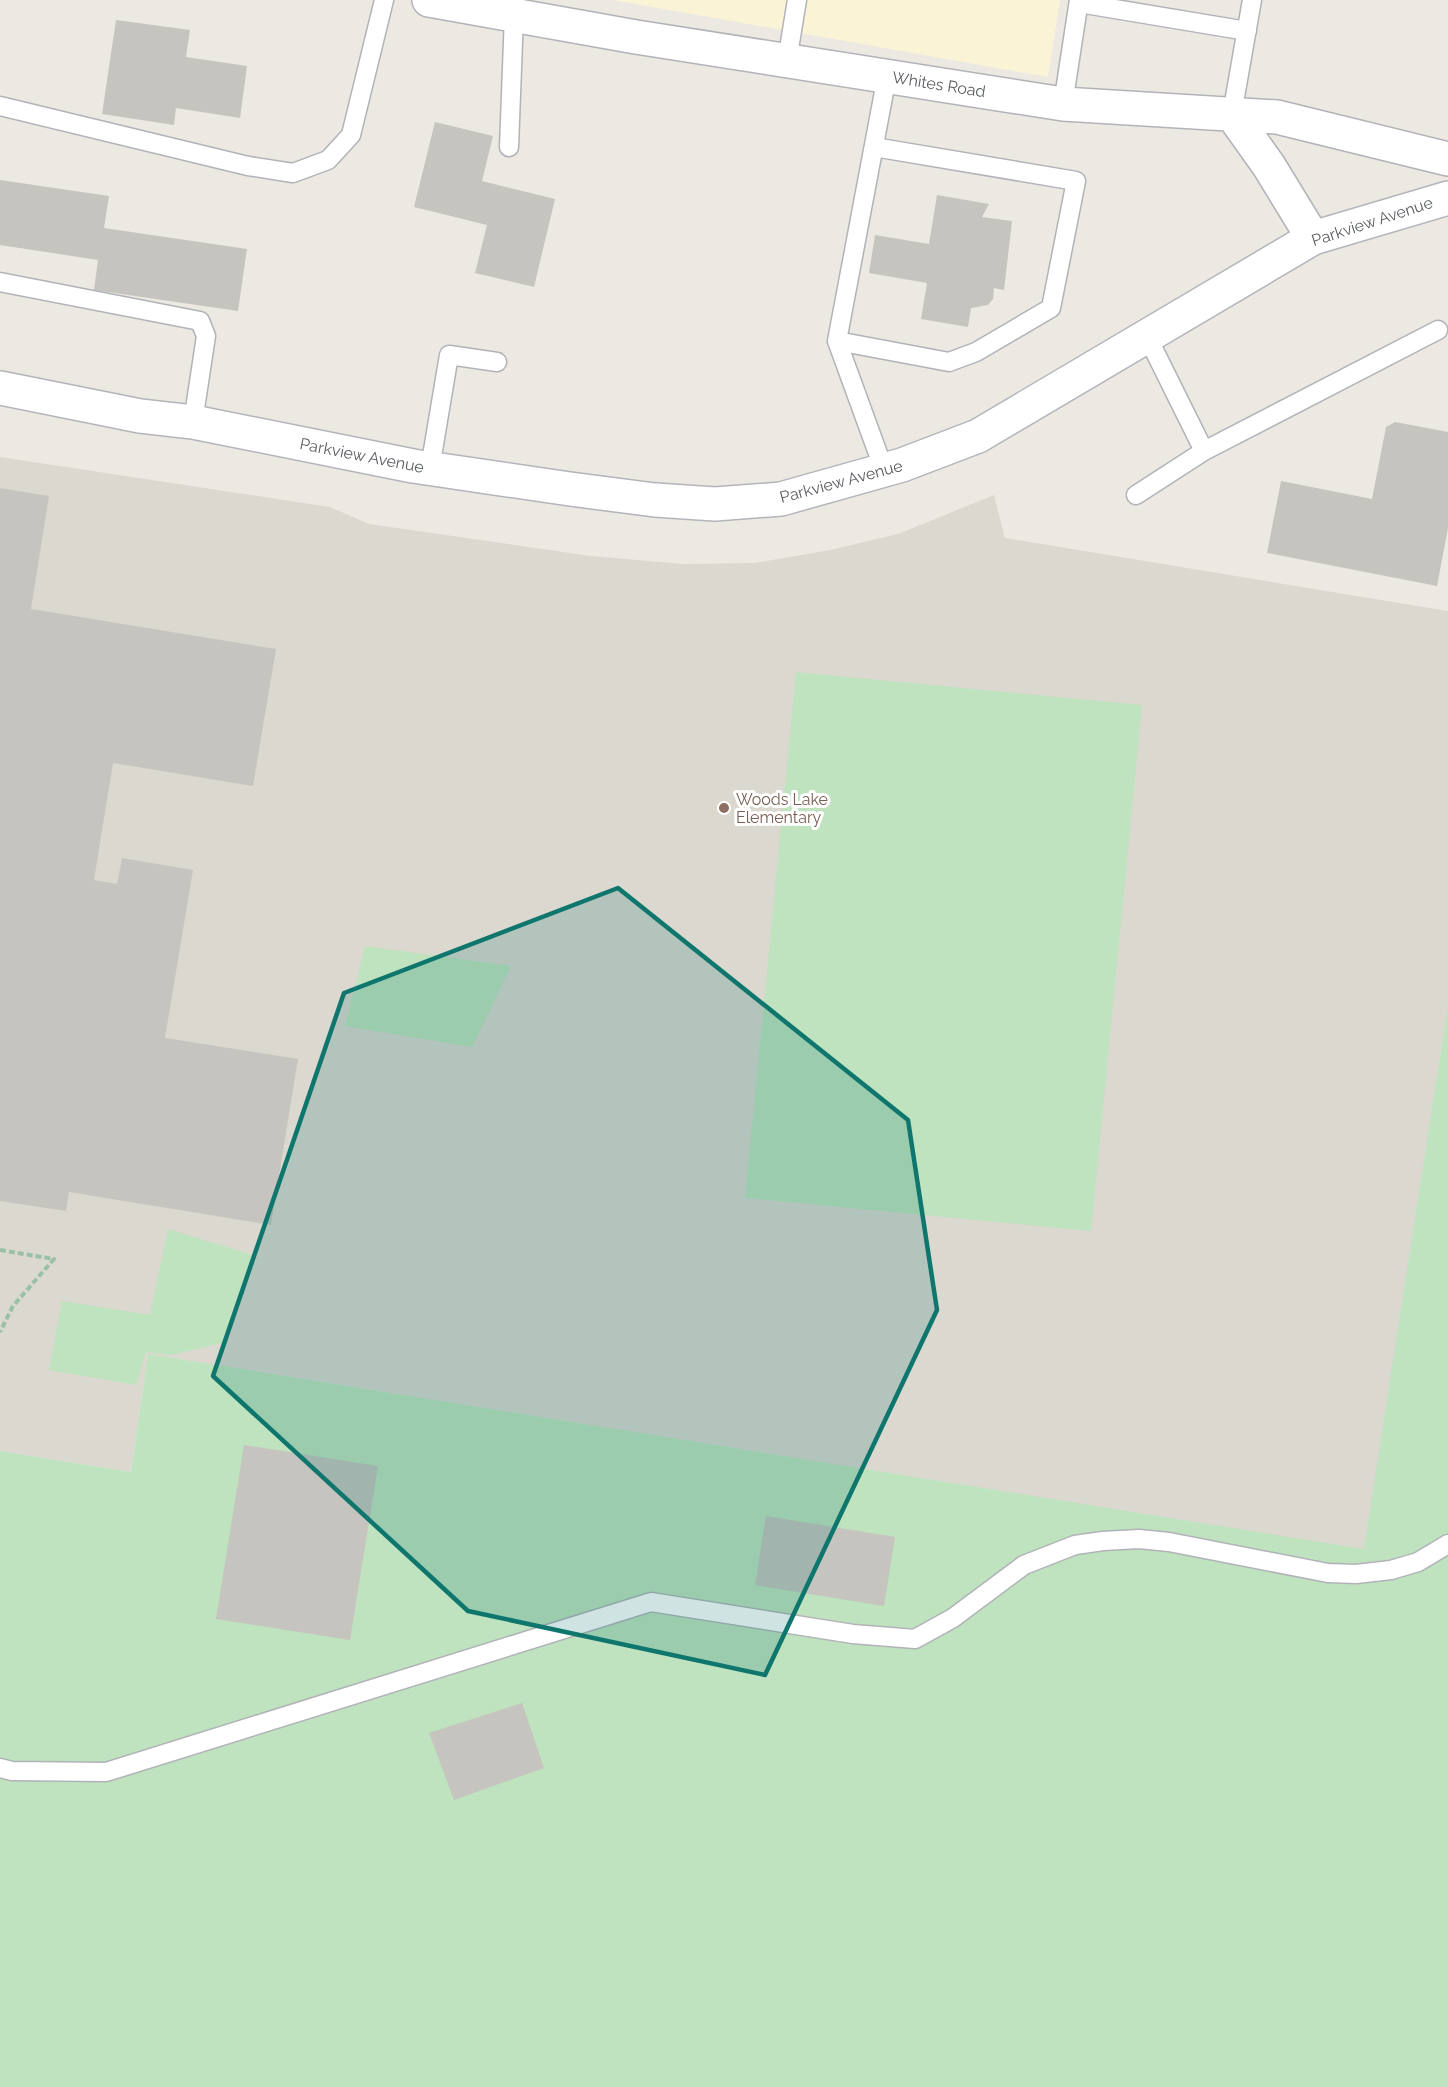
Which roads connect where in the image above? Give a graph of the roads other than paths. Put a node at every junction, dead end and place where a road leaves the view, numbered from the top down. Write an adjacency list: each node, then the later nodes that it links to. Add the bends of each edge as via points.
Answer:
1 (384, 0): 11 (lane, via 351,135 328,160 293,173 248,166)
2 (429, 0): 6 (street, Whites Road)
3 (797, 0): 8 (lane)
4 (1252, 0): 7 (lane)
5 (1079, 1): 7 (lane); 10 (lane)
6 (514, 15): 8 (street, Whites Road); 13 (lane)
7 (1247, 31): 12 (lane)
8 (787, 61): 9 (street, Whites Road)
9 (887, 76): 10 (street, Whites Road); 14 (lane)
10 (1063, 104): 12 (street, Whites Road)
11 (0, 106)
12 (1232, 114): 15 (street, Whites Road, via 1277,117); 17 (street)
13 (509, 147)
14 (874, 147): 21 (lane); 21 (lane, via 1076,181 1051,308 976,352 949,362)
15 (1448, 159)
16 (1448, 198): 17 (street, Parkview Avenue)
17 (1313, 238): 20 (street, Parkview Avenue)
18 (0, 282): 24 (lane, via 201,321 206,336)
19 (1438, 330): 25 (lane)
20 (1147, 336): 25 (lane); 27 (street, Parkview Avenue, via 978,436)
21 (837, 341): 27 (lane)
22 (497, 362): 26 (lane, via 448,356)
23 (0, 388): 24 (street, Parkview Avenue, via 140,416)
24 (193, 422): 26 (street, Parkview Avenue)
25 (1204, 451): 28 (lane)
26 (430, 468): 27 (street, Parkview Avenue, via 655,500 715,504 781,499)
27 (884, 470)
28 (1136, 495)
29 (1448, 1544): 30 (lane, via 1418,1562 1356,1574 1328,1573 1169,1542 1130,1540 1075,1545 1024,1564 953,1618 915,1640 651,1602 106,1772)
30 (0, 1768)

